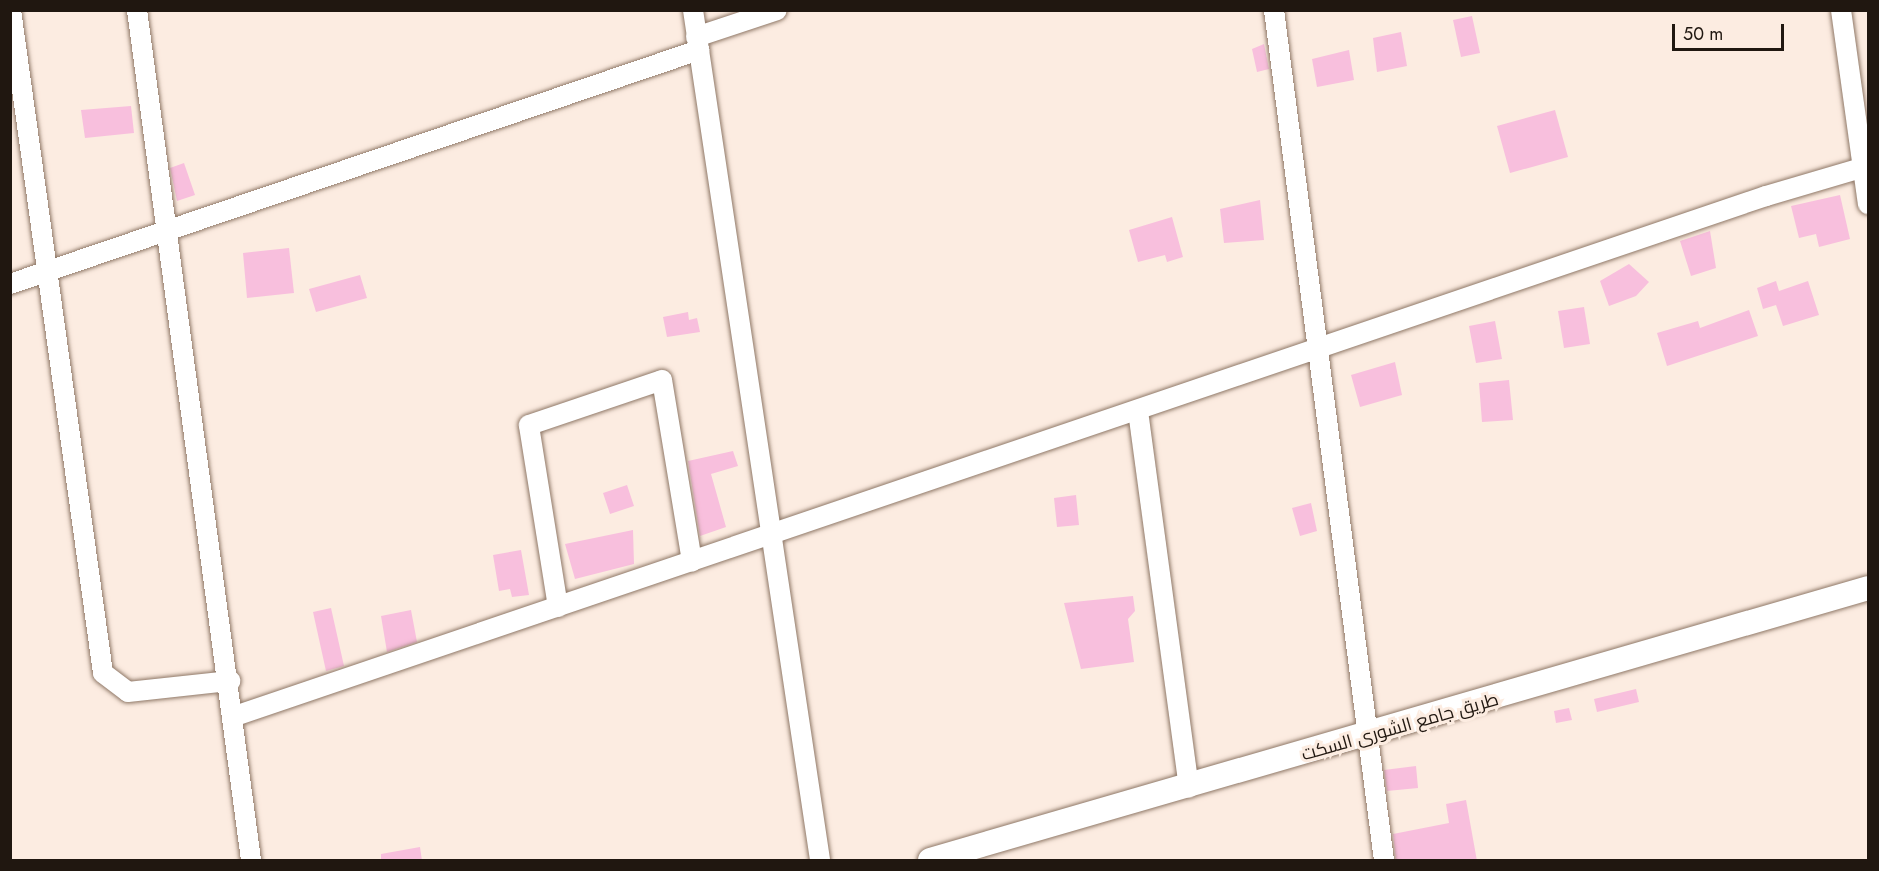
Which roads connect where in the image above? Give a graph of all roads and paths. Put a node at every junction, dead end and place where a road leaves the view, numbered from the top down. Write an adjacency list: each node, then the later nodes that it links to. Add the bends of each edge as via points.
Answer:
1 (11, 10): 11 (street)
2 (137, 10): 10 (street)
3 (693, 10): 7 (street)
4 (777, 10): 7 (street)
5 (1274, 10): 13 (street)
6 (1840, 10): 8 (street)
7 (698, 43): 10 (street); 15 (street)
8 (1866, 167): 9 (street); 13 (street)
9 (1869, 204)
10 (168, 230): 11 (street); 19 (street)
11 (46, 272): 12 (street); 19 (street, via 103,673 128,692)
12 (10, 284)
13 (1320, 347): 14 (street); 21 (street)
14 (1138, 411): 15 (street); 22 (street)
15 (771, 536): 16 (street); 24 (street)
16 (692, 562): 18 (street); 18 (street, via 662,380 529,425)
17 (1869, 588): 21 (main road, طريق جامع الشورى السكت)
18 (558, 608): 20 (street)
19 (230, 681): 20 (street)
20 (235, 716): 23 (street)
21 (1366, 738): 22 (main road, طريق جامع الشورى السكت); 26 (street)
22 (1189, 788): 25 (main road, طريق جامع الشورى السكت)
23 (251, 861)
24 (820, 861)
25 (930, 861)
26 (1384, 861)

